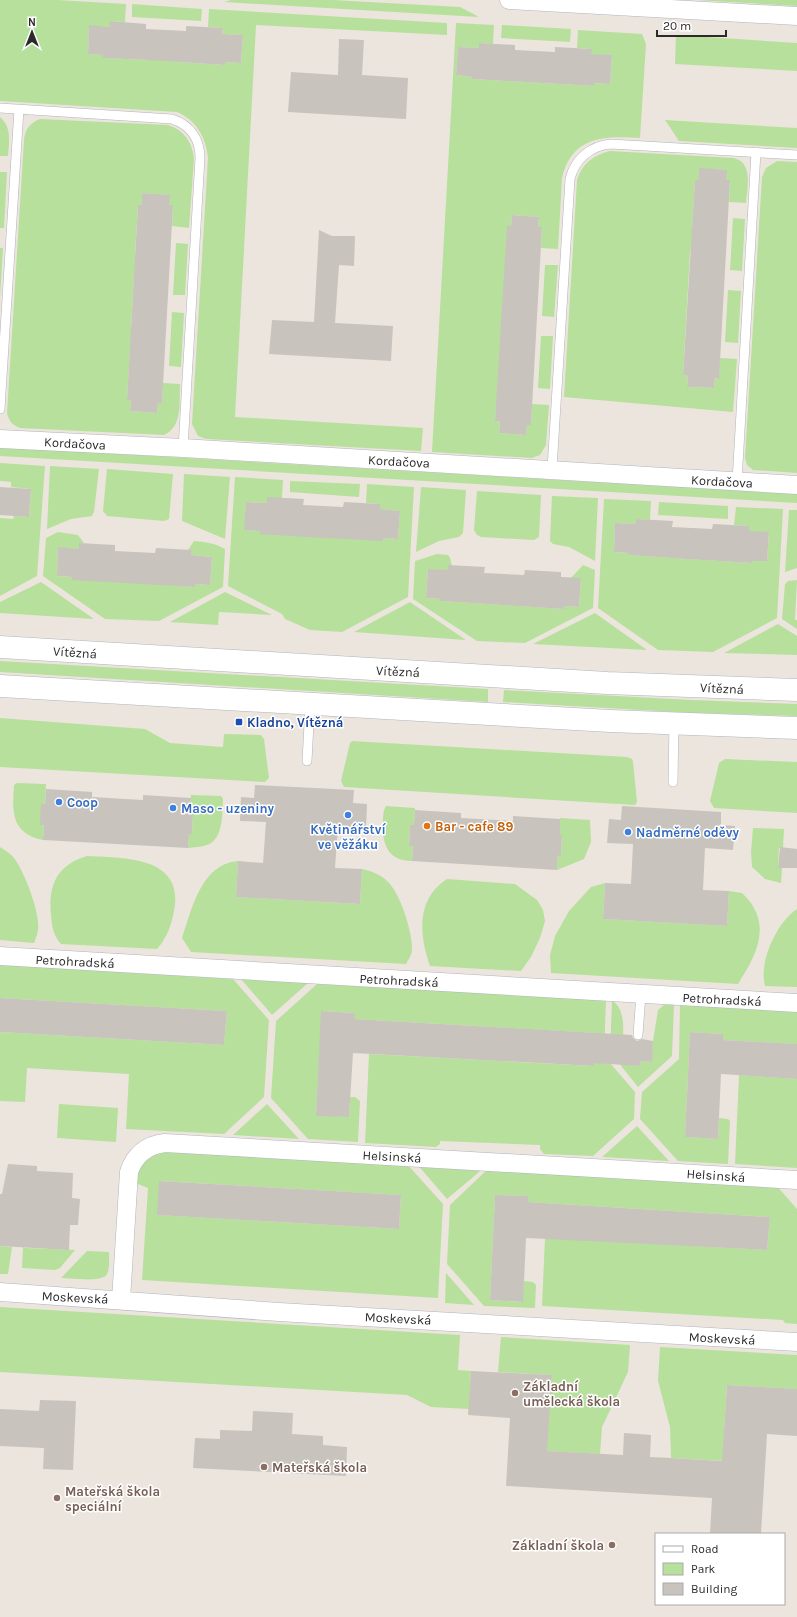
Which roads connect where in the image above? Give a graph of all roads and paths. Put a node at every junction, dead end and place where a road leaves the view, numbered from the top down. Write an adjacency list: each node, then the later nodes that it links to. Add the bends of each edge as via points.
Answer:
1 (509, 0): 2 (street)
2 (797, 16)
3 (0, 108): 4 (lane)
4 (19, 109): 7 (lane); 9 (lane, via 172,118 188,128 196,138 200,158)
5 (756, 152): 6 (lane); 10 (lane, via 611,144 590,150 574,166 570,179); 11 (lane)
6 (797, 155)
7 (0, 409)
8 (0, 439): 9 (street, Kordačova)
9 (183, 448): 10 (street, Kordačova)
10 (552, 469): 11 (street, Kordačova)
11 (736, 482): 12 (street, Kordačova)
12 (797, 485)
13 (0, 647): 15 (main road, Vítězná, via 599,682)
14 (0, 686): 16 (main road)
15 (797, 690)
16 (310, 705): 17 (main road); 19 (lane)
17 (674, 724): 18 (main road); 20 (lane)
18 (797, 728)
19 (307, 761)
20 (672, 782)
21 (0, 956): 22 (street, Petrohradská)
22 (641, 994): 23 (street, Petrohradská); 24 (lane)
23 (797, 1003)
24 (638, 1035)
25 (797, 1180): 27 (street, Helsinská, via 158,1144 141,1152 131,1164 129,1172)
26 (0, 1292): 27 (street, Moskevská)
27 (121, 1300): 28 (street, Moskevská)
28 (797, 1342)

